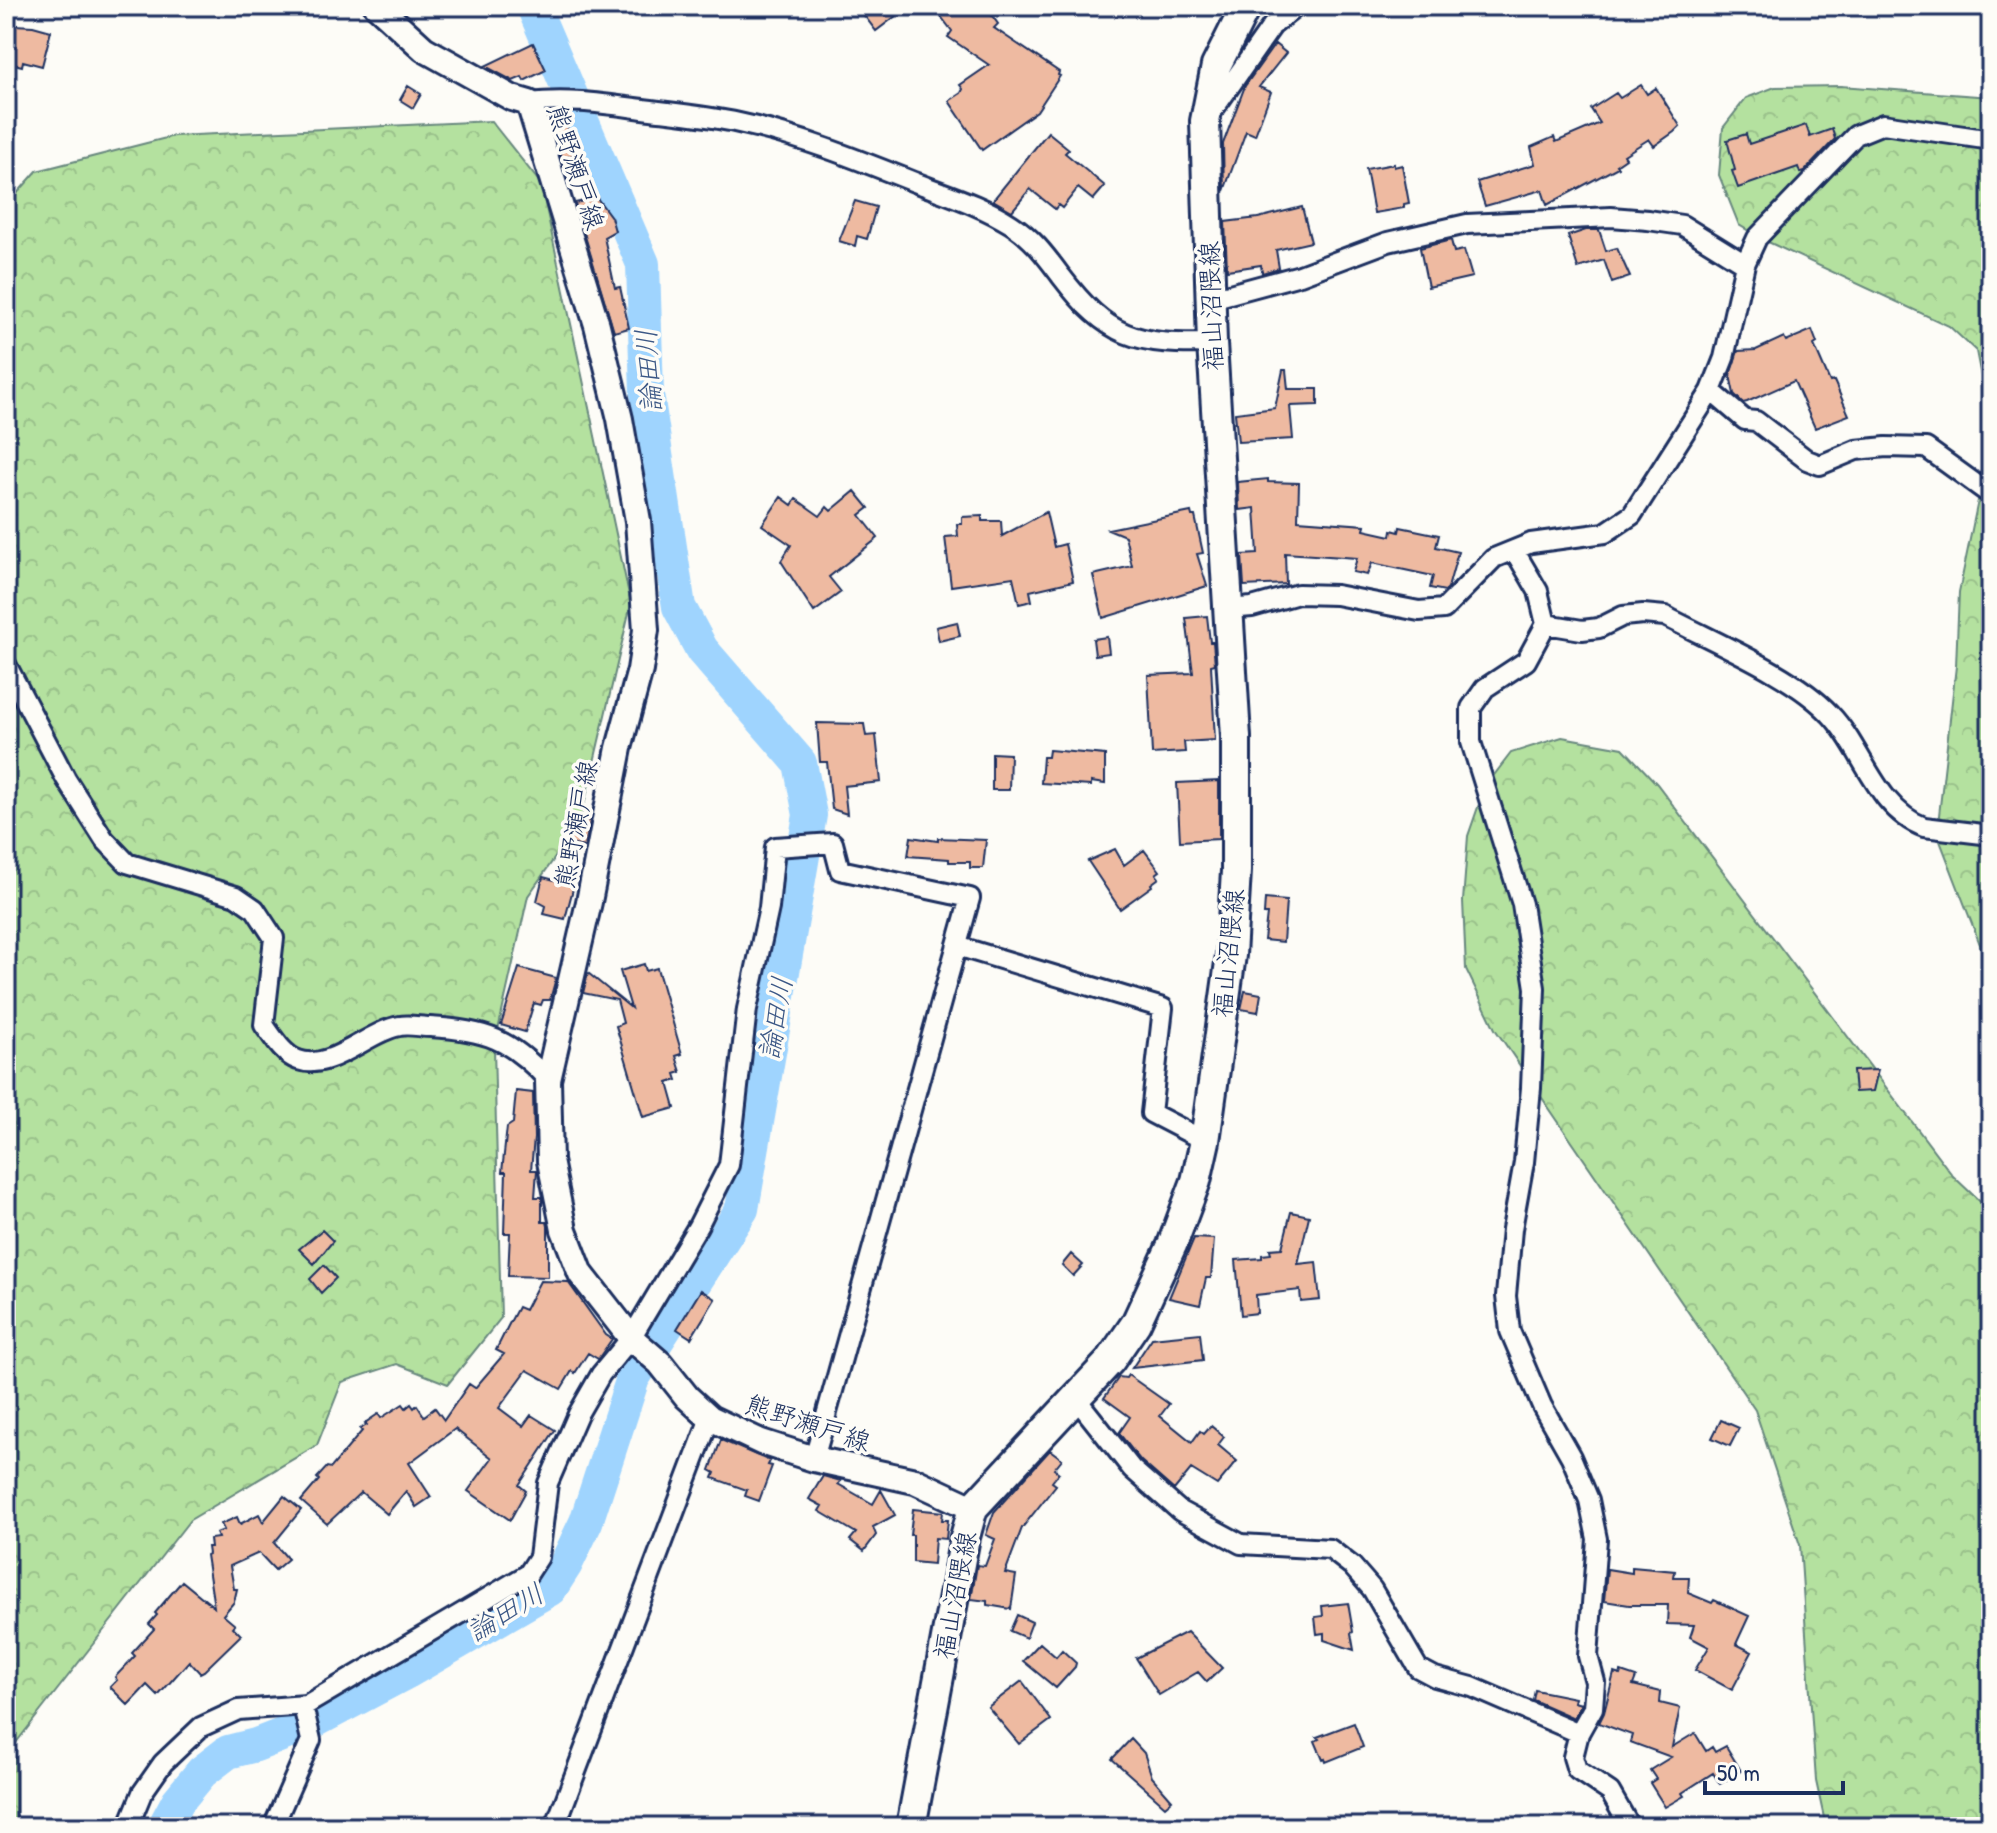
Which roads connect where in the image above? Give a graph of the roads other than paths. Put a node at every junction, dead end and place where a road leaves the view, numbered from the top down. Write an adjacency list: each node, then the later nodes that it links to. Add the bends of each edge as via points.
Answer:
1 (377, 6): 4 (main road, 熊野瀬戸線, via 424,49)
2 (1246, 6): 5 (main road, 福山沼隈線, via 1216,66)
3 (1297, 6): 5 (street, via 1272,26)
4 (529, 103): 9 (street, via 592,102 739,122 850,156 1009,223 1033,240 1101,321 1131,336 1168,344); 18 (main road, 熊野瀬戸線, via 620,419 638,521 646,630)
5 (1205, 121): 8 (main road, 福山沼隈線)
6 (1991, 140): 7 (street, via 1883,124 1856,135 1757,238)
7 (1745, 264): 8 (street, via 1682,225 1648,220 1467,224 1388,242 1300,275); 10 (street, via 1724,358)
8 (1211, 299): 9 (main road, 福山沼隈線)
9 (1212, 343): 13 (main road, 福山沼隈線)
10 (1711, 391): 11 (street, via 1745,420 1756,421 1820,465 1856,450 1926,448); 12 (street, via 1632,515 1605,533)
11 (1991, 495)
12 (1514, 550): 13 (street, via 1494,558 1444,609 1419,611 1336,595 1298,594); 14 (street, via 1538,591)
13 (1228, 609): 19 (main road, 福山沼隈線, via 1236,737 1236,871 1231,955)
14 (1546, 624): 16 (street, via 1582,630 1623,616 1665,616 1798,687 1831,715 1889,801 1914,823); 26 (street, via 1526,661 1485,688 1471,708 1471,742 1522,904 1535,988 1531,1088 1506,1296 1510,1331 1589,1500 1597,1539 1588,1656 1595,1682 1593,1708)
15 (6, 664): 18 (street, via 66,779 104,839 127,863 236,896 255,909 274,938 264,1025 283,1051 317,1063 399,1026 456,1028 497,1038 525,1055)
16 (1991, 835)
17 (957, 946): 19 (street, via 1163,1008 1151,1113); 20 (street, via 970,898 840,870 833,843 775,847 769,908 747,1009 729,1165); 23 (street)
18 (548, 1080): 20 (main road, 熊野瀬戸線, via 550,1161 564,1230 581,1274)
19 (1205, 1141): 21 (main road, 福山沼隈線, via 1196,1181 1136,1323 1110,1361)
20 (631, 1338): 22 (main road, 熊野瀬戸線); 25 (street, via 601,1374 578,1414 548,1483 539,1557 528,1574)
21 (1075, 1397): 24 (main road, 福山沼隈線); 26 (street, via 1132,1469 1180,1511 1241,1544 1330,1549 1372,1589 1418,1668)
22 (710, 1418): 23 (main road, 熊野瀬戸線); 29 (street)
23 (814, 1459): 24 (main road, 熊野瀬戸線, via 915,1481)
24 (973, 1508): 30 (main road, 福山沼隈線)
25 (303, 1706): 27 (street, via 238,1710 201,1727 163,1763 142,1793); 28 (street, via 311,1740)
26 (1579, 1733): 31 (street, via 1573,1757 1577,1770 1610,1792)
27 (128, 1827)
28 (273, 1827)
29 (555, 1827)
30 (911, 1827)
31 (1630, 1827)

